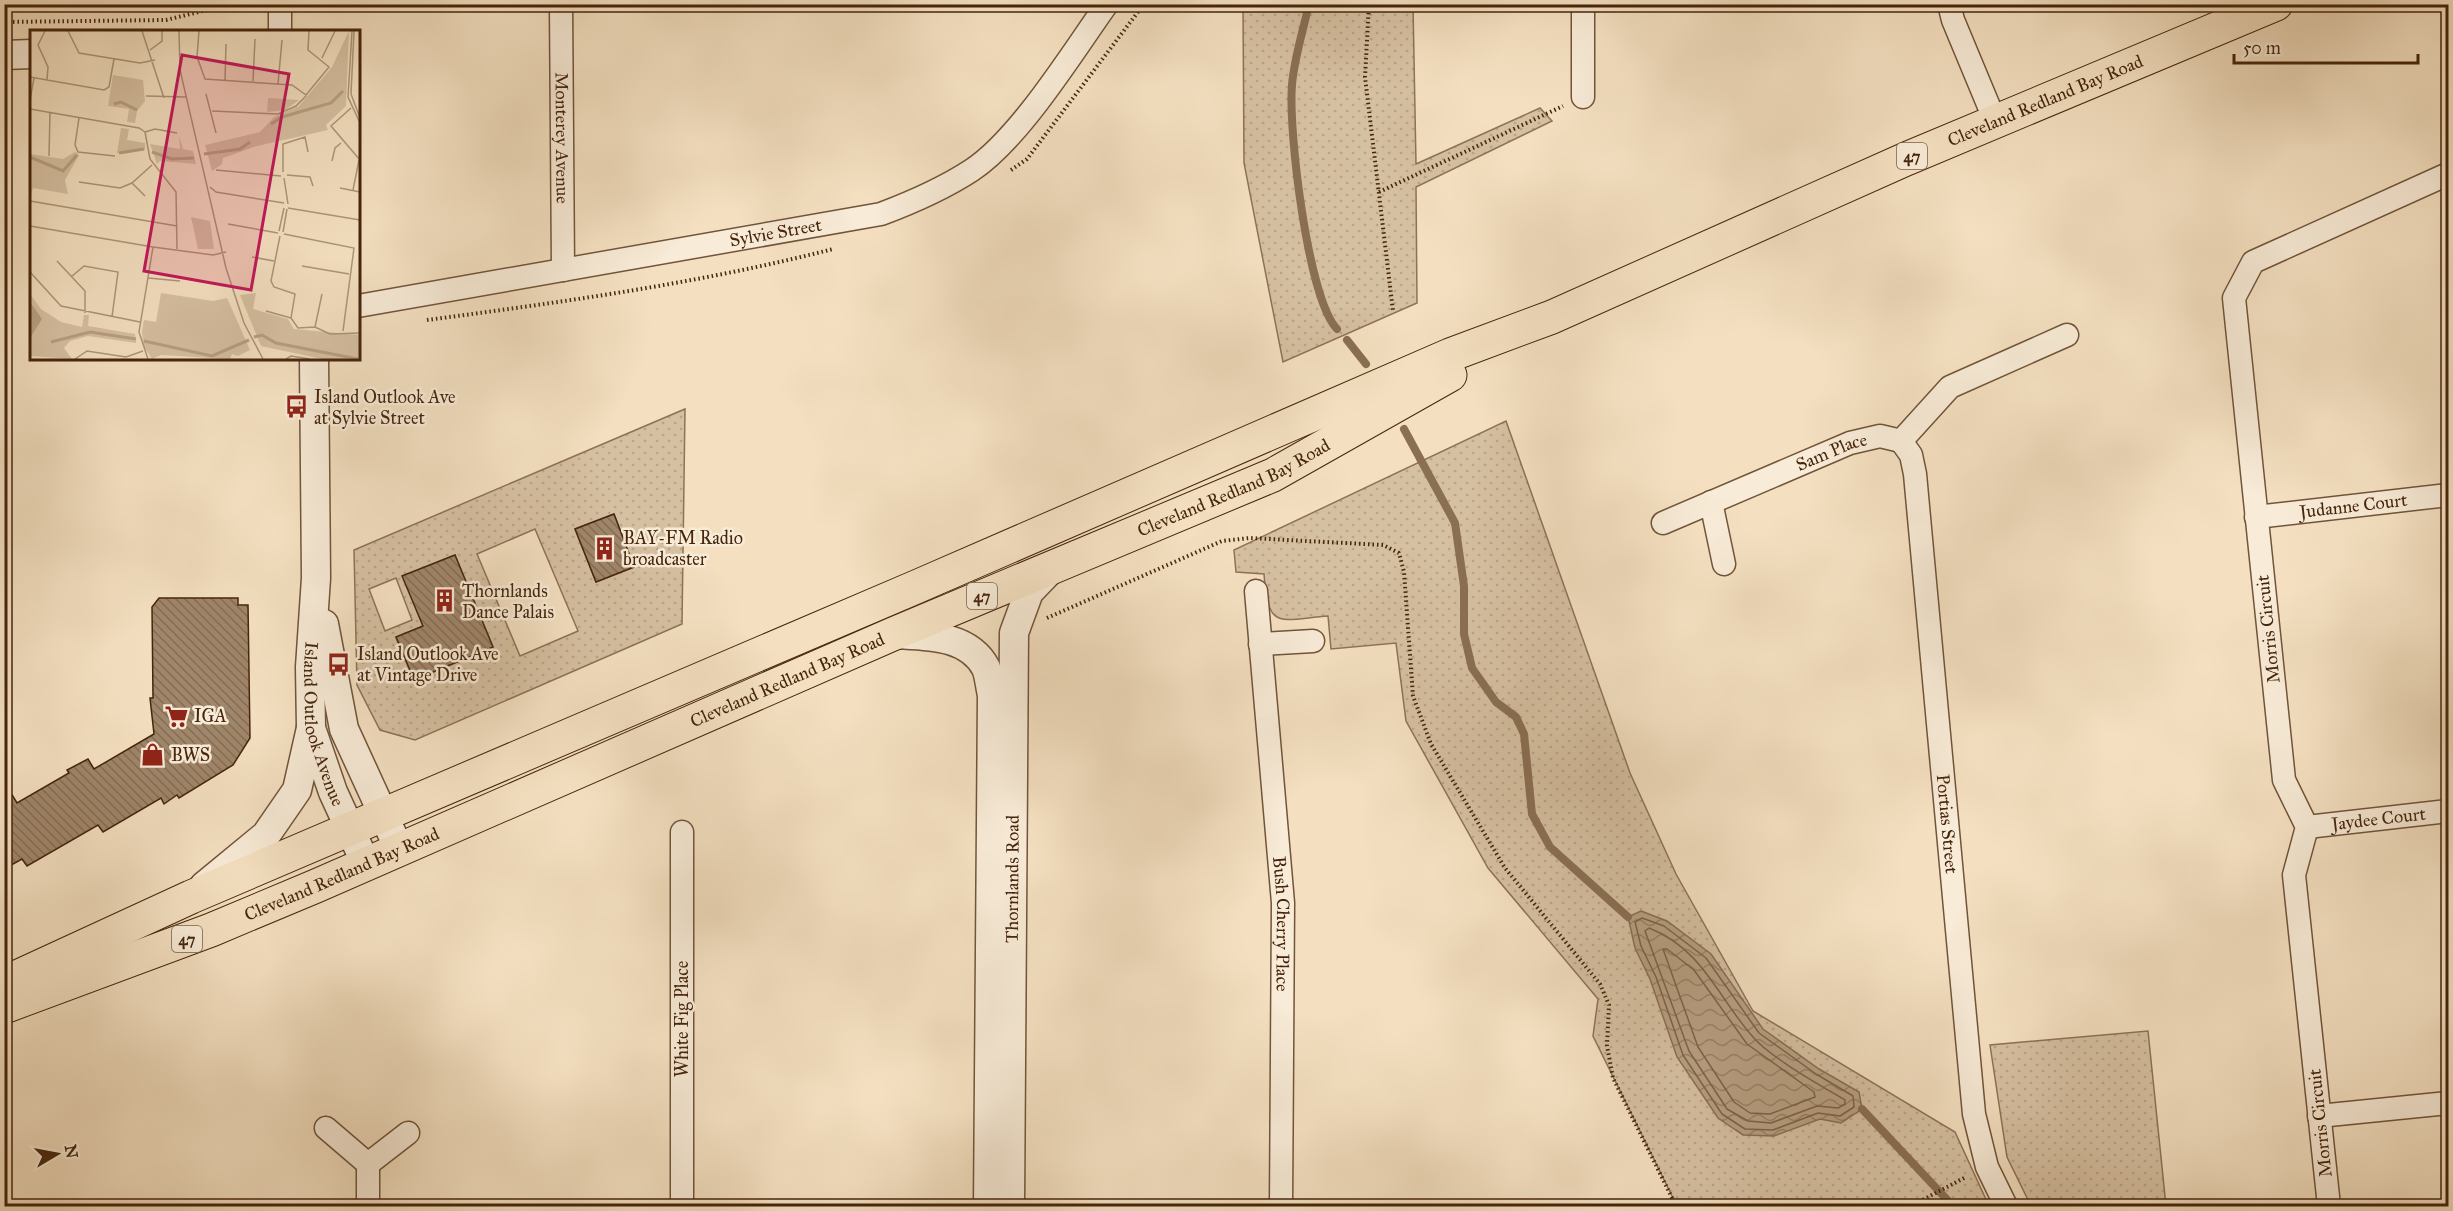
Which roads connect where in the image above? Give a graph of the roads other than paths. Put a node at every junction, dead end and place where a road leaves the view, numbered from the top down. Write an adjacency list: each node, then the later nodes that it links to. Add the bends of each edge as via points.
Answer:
1 (280, 4): 7 (street)
2 (561, 4): 13 (street, Monterey Avenue)
3 (1107, 4): 13 (street, Sylvie Street, via 1012,134 974,169 932,194 882,214)
4 (1583, 4): 10 (street)
5 (1949, 4): 11 (street)
6 (2276, 4): 11 (highway, Cleveland Redland Bay Road / 47)
7 (280, 30)
8 (30, 54): 9 (street)
9 (4, 55)
10 (1583, 97)
11 (1995, 121): 15 (highway, Cleveland Redland Bay Road / 47)
12 (2448, 174): 23 (street, Morris Circuit, via 2253,262 2234,298)
13 (563, 270): 14 (street, Sylvie Street)
14 (360, 306)
15 (1552, 317): 19 (highway, Cleveland Redland Bay Road / 47); 22 (highway, Cleveland Redland Bay Road / 47, via 1450,355)
16 (2067, 335): 18 (street, via 1950,387)
17 (314, 360): 27 (street, Island Outlook Avenue)
18 (1900, 441): 21 (street, Sam Place, via 1880,436 1850,443); 53 (street, Portias Street, via 1911,455 1915,474 1974,1114 1987,1167)
19 (1273, 475): 22 (highway, via 1267,455 1254,453 1165,493); 26 (highway, Cleveland Redland Bay Road / 47)
20 (2448, 495): 23 (street, Judanne Court)
21 (1711, 502): 24 (street, Sam Place); 25 (street)
22 (1080, 516): 34 (highway, Cleveland Redland Bay Road / 47)
23 (2256, 517): 35 (street, Morris Circuit, via 2284,780)
24 (1663, 523)
25 (1724, 564)
26 (1054, 566): 29 (highway, Cleveland Redland Bay Road / 47); 51 (street, Thornlands Road, via 1029,592 1014,633)
27 (316, 578): 32 (street, Island Outlook Avenue, via 310,667); 34 (street, Island Outlook Avenue, via 344,729)
28 (1256, 591): 31 (street, Bush Cherry Place)
29 (893, 634): 38 (highway, Cleveland Redland Bay Road / 47); 50 (street, Thornlands Road, via 944,637 968,649 986,668 992,695)
30 (1314, 641): 31 (street)
31 (1260, 644): 52 (street, Bush Cherry Place, via 1282,903)
32 (311, 728): 36 (street, Island Outlook Avenue); 40 (street, via 297,790 266,835)
33 (2448, 811): 35 (street, Jaydee Court)
34 (383, 814): 36 (highway, Cleveland Redland Bay Road / 47); 38 (street, Island Outlook Avenue)
35 (2307, 827): 44 (street, Morris Circuit, via 2294,875)
36 (350, 828): 39 (street, Island Outlook Avenue); 40 (highway, Cleveland Redland Bay Road / 47)
37 (682, 832): 49 (street, White Fig Place)
38 (399, 849): 39 (highway, Cleveland Redland Bay Road / 47)
39 (366, 864): 42 (highway, Cleveland Redland Bay Road / 47, via 211,930)
40 (191, 897): 41 (highway, Cleveland Redland Bay Road / 47)
41 (4, 983)
42 (4, 1007)
43 (2448, 1103): 44 (street)
44 (2319, 1116): 54 (street, Morris Circuit)
45 (326, 1128): 47 (street)
46 (408, 1133): 47 (street)
47 (368, 1164): 48 (street)
48 (368, 1206)
49 (682, 1206)
50 (987, 1206)
51 (1010, 1206)
52 (1281, 1206)
53 (2006, 1206)
54 (2328, 1206)

